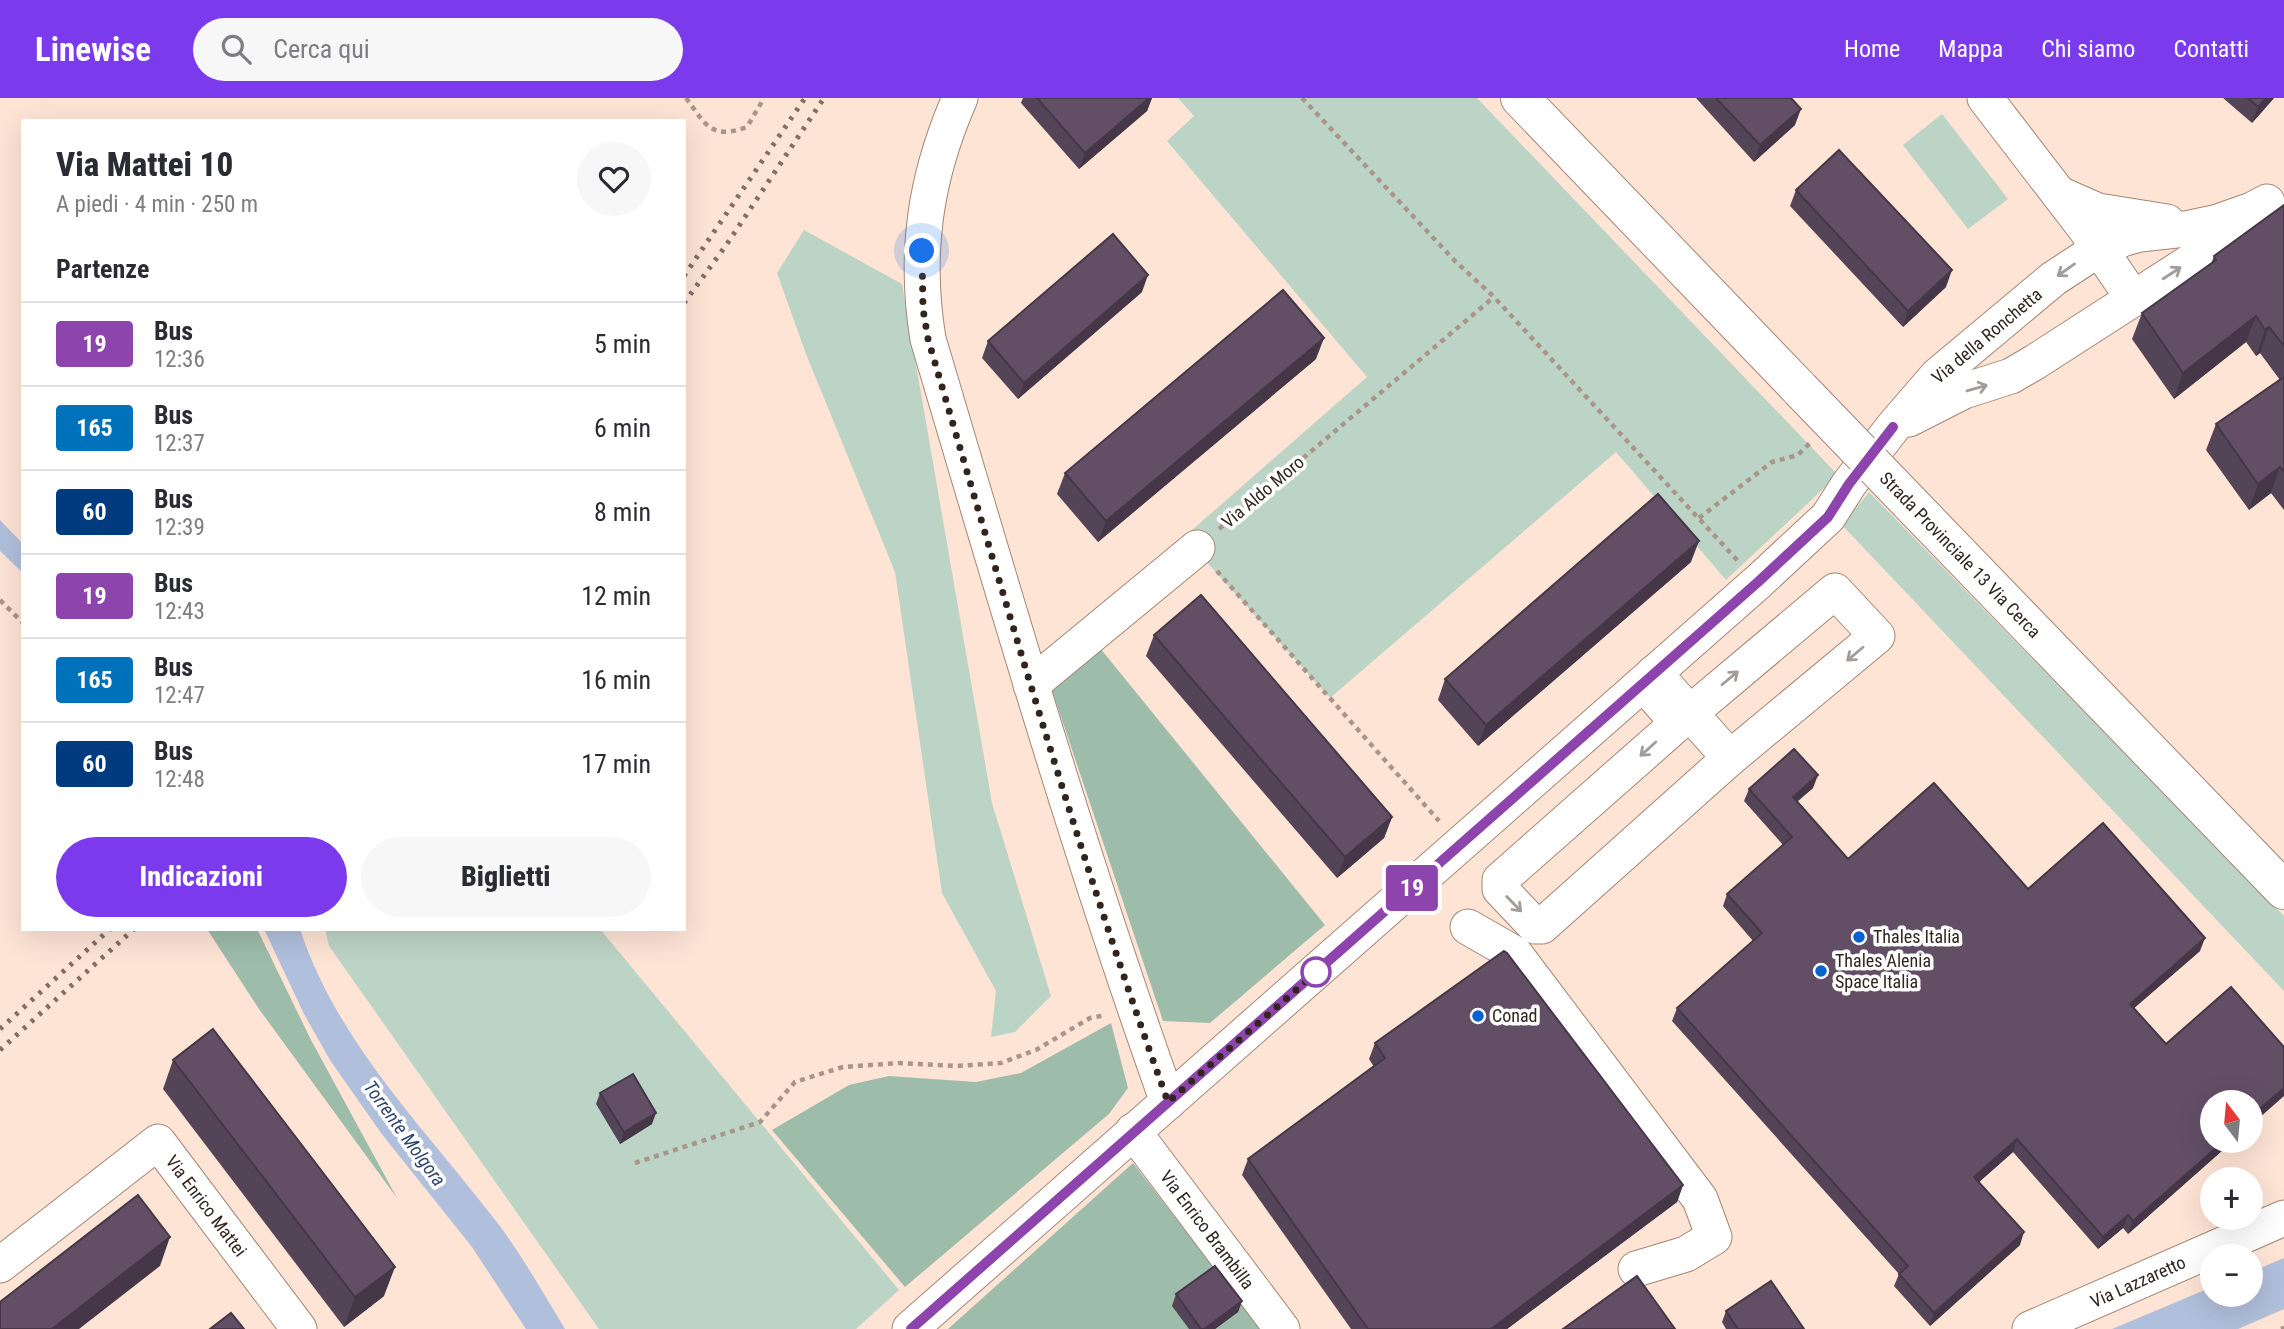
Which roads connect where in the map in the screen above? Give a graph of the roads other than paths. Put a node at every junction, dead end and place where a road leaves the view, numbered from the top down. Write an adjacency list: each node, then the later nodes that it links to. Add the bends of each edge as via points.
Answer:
1 (960, 98): 12 (street, via 928,197 922,244 923,309)
2 (1520, 98): 15 (main road, Strada Provinciale 13 Via Cerca, bridge)
3 (1985, 98): 4 (street)
4 (2059, 194): 6 (street, via 2098,211); 7 (street)
5 (2276, 196): 6 (street, Via della Ronchetta, via 2238,216); 8 (street, Via della Ronchetta, one-way to 5, via 2237,231)
6 (2194, 228): 7 (street, Via della Ronchetta, via 2140,234)
7 (2099, 249): 8 (street); 9 (street, Via della Ronchetta, one-way to 9, via 2053,279 1956,358)
8 (2133, 298): 9 (street, Via della Ronchetta, one-way to 8, via 1964,391 2011,376)
9 (1893, 427): 11 (street, via 1828,517)
10 (1197, 548): 12 (street)
11 (1649, 679): 13 (street); 17 (street)
12 (1031, 685): 17 (street)
13 (1684, 718): 14 (street); 14 (street, one-way to 14, via 1837,592 1877,636); 14 (street, one-way to 14, via 1500,880 1500,889 1535,926 1542,926)
14 (1730, 758)
15 (2284, 890)
16 (1468, 927): 21 (street, via 1515,954 1700,1199 1714,1237 1686,1254)
17 (1168, 1102): 18 (street)
18 (1133, 1132): 23 (street); 24 (street, Via Enrico Brambilla)
19 (2284, 1218): 25 (street, Via Lazzaretto)
20 (0, 1265): 22 (street, Via Enrico Mattei, via 158,1142)
21 (1636, 1269)
22 (299, 1329)
23 (911, 1329)
24 (1282, 1329)
25 (2030, 1329)

